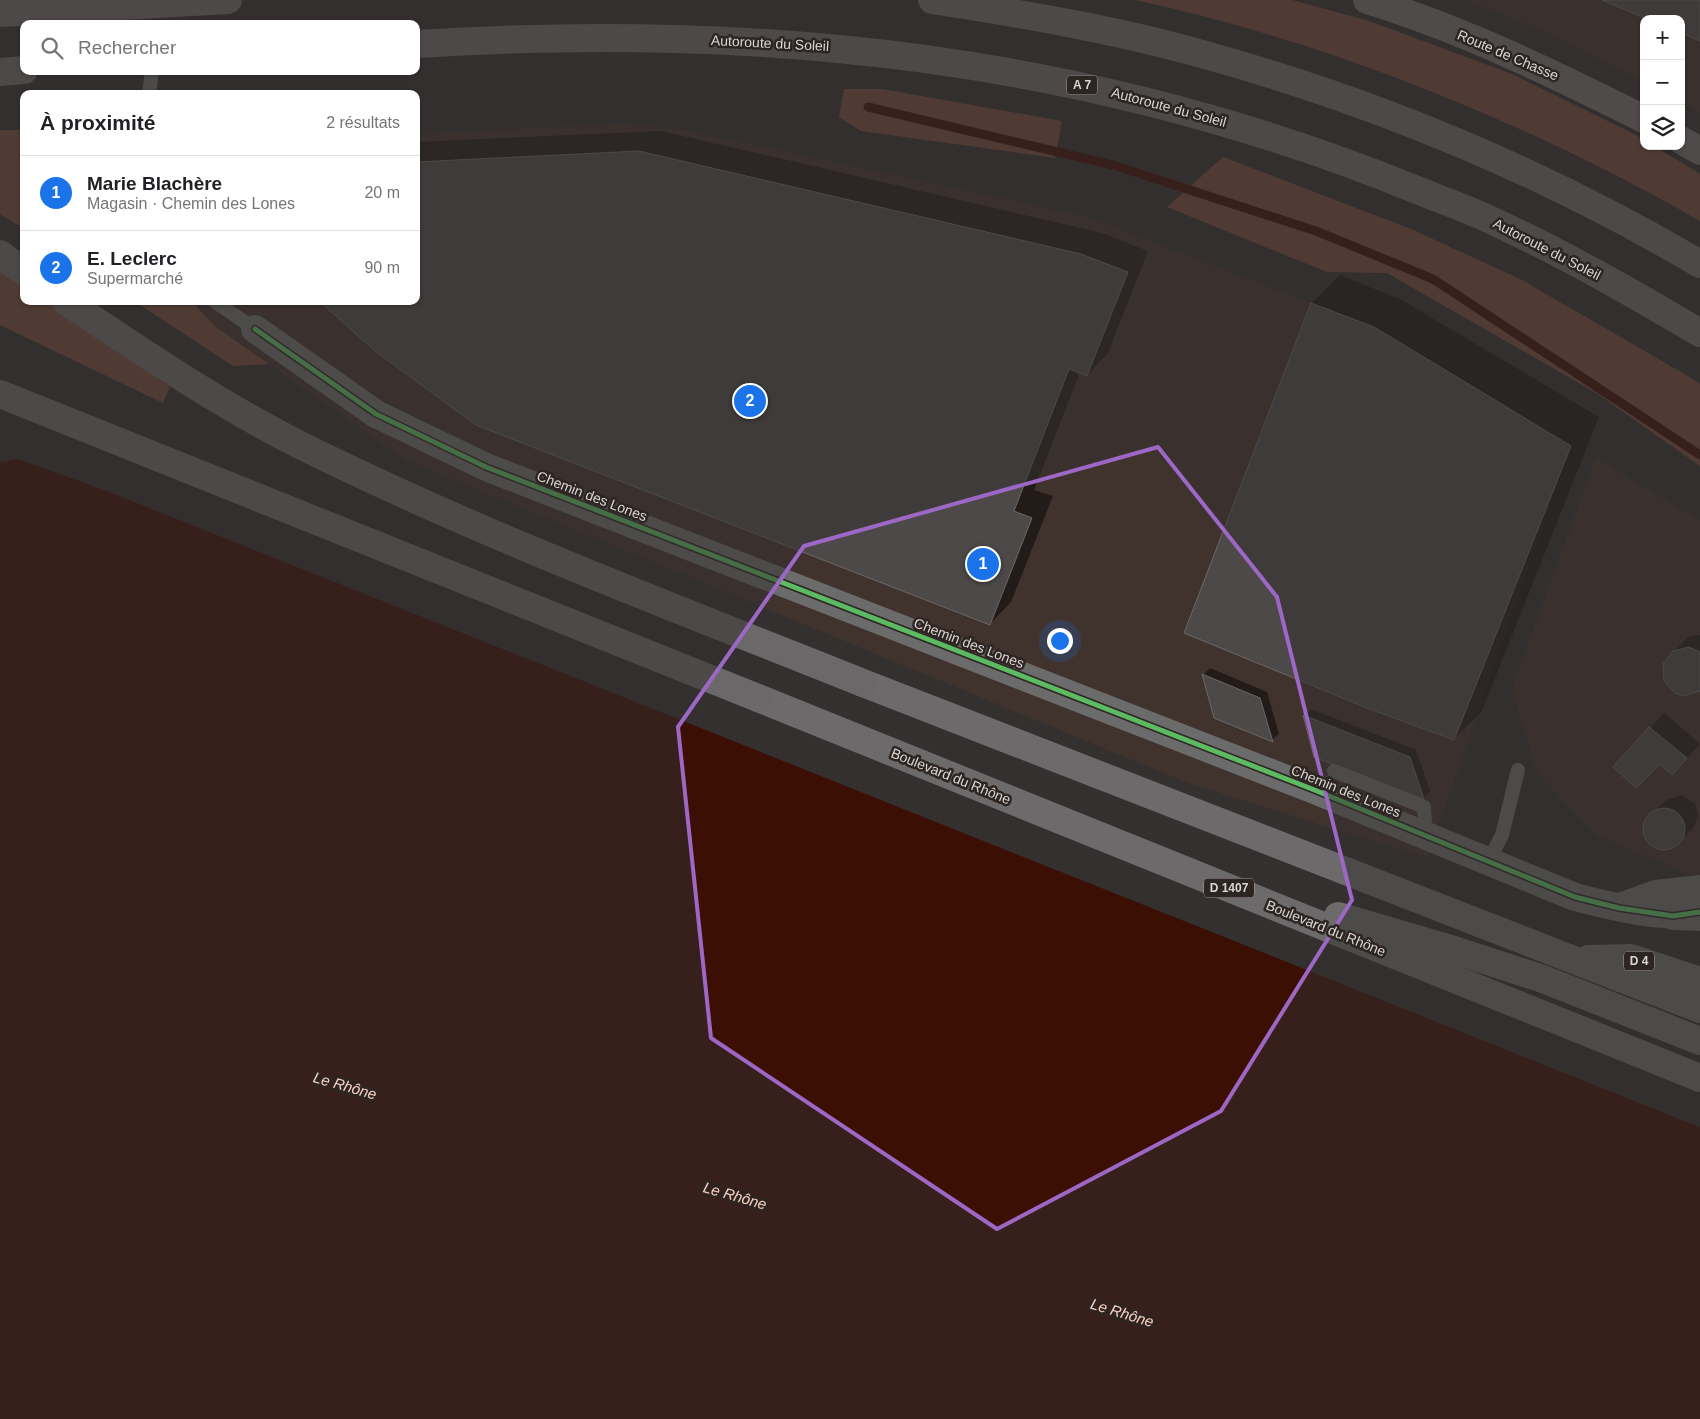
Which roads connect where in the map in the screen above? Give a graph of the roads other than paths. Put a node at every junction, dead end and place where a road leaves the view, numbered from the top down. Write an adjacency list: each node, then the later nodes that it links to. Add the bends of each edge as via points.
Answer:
1 (228, 0): 4 (highway)
2 (932, 0): 14 (highway, via 1020,13 1134,37 1202,54 1330,94 1399,118 1514,166)
3 (1367, 0): 10 (main road, Route de Chasse, via 1477,40)
4 (0, 13)
5 (420, 44): 19 (highway, Autoroute du Soleil / A 7, via 655,37 790,43 904,54 1083,85 1194,113 1359,166 1498,223 1623,288)
6 (20, 70): 7 (highway)
7 (0, 72)
8 (151, 75): 9 (lane)
9 (150, 90)
10 (1640, 117)
11 (1685, 142): 12 (main road)
12 (1700, 151)
13 (0, 254): 15 (highway)
14 (1700, 264)
15 (20, 269)
16 (72, 305): 31 (highway, via 207,392 296,443 494,534 863,683)
17 (220, 305): 18 (lane)
18 (255, 329): 23 (street, Chemin des Lones, via 376,414 486,467 1312,788)
19 (1700, 333)
20 (0, 394): 25 (highway, Boulevard du Rhône / D 1407)
21 (1518, 770): 24 (lane, via 1502,834)
22 (1334, 771): 23 (lane, via 1424,808)
23 (1426, 836): 24 (street, Chemin des Lones)
24 (1488, 862): 27 (street, Chemin des Lones, via 1575,896)
25 (1214, 881): 34 (highway, via 1543,979); 35 (highway, Boulevard du Rhône / D 1407)
26 (1700, 889): 27 (street, via 1656,894)
27 (1619, 908): 29 (street, Chemin des Lones)
28 (1700, 912): 29 (street, Chemin des Lones)
29 (1673, 916): 30 (highway)
30 (1700, 917)
31 (1575, 959): 32 (highway, D 4, via 1632,958); 33 (highway)
32 (1700, 982)
33 (1700, 1009)
34 (1700, 1041)
35 (1700, 1078)

